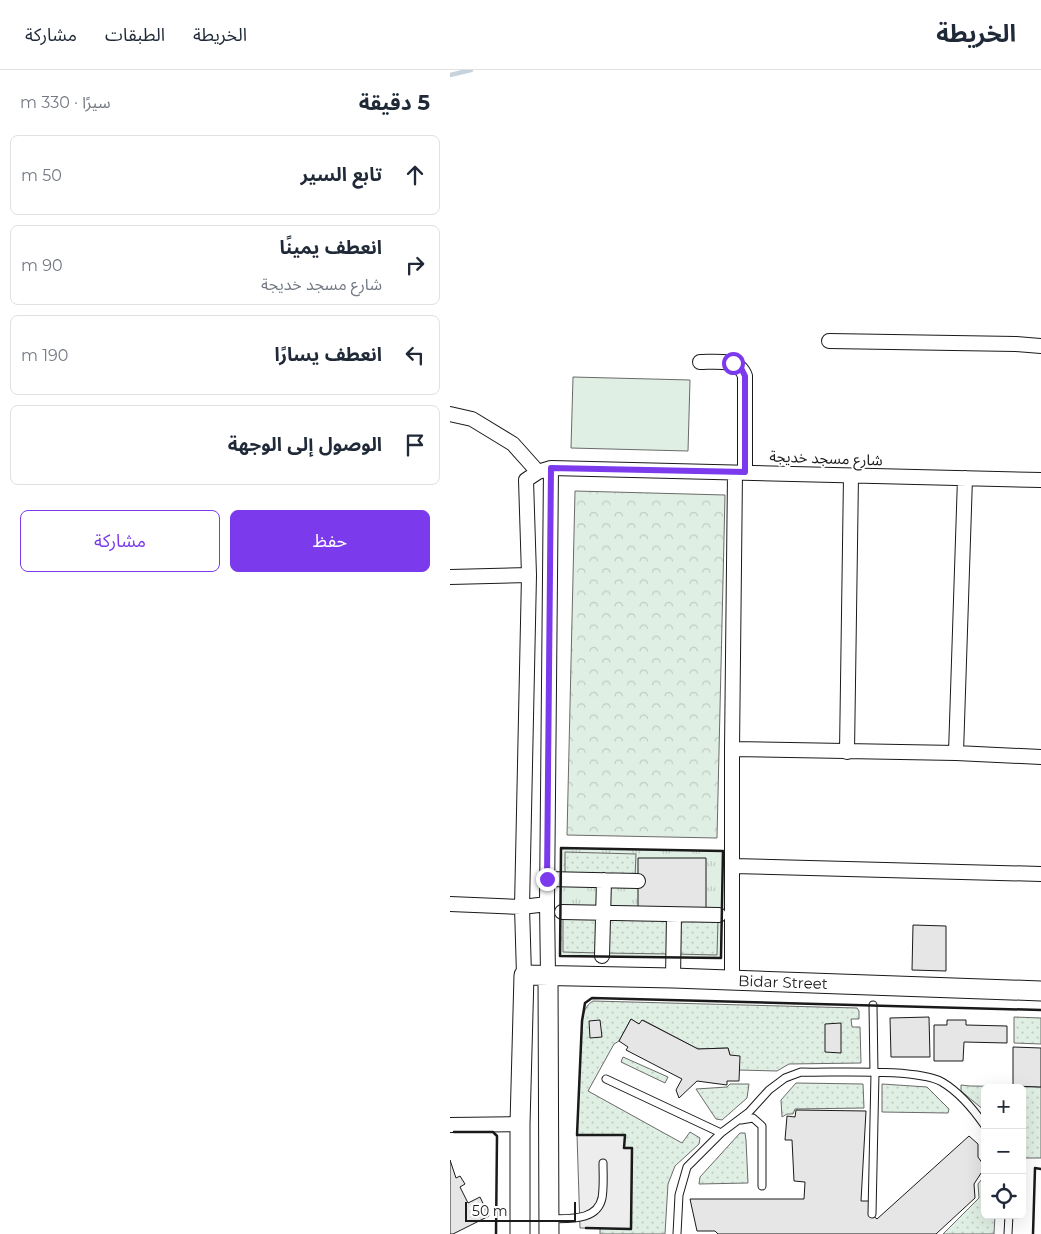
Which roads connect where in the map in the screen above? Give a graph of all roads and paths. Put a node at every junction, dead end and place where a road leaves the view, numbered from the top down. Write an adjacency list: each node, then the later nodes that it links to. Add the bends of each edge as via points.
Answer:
1 (829, 341): 2 (street)
2 (1041, 346)
3 (700, 362): 6 (street, via 733,363 745,376)
4 (450, 414): 5 (street, via 472,419 513,444)
5 (545, 470): 6 (street, شارع مسجد خديجة); 10 (street, via 526,480); 18 (street)
6 (740, 472): 7 (street, شارع مسجد خديجة); 12 (street)
7 (851, 476): 8 (street, شارع مسجد خديجة); 13 (street)
8 (965, 478): 9 (street, شارع مسجد خديجة); 14 (street)
9 (1041, 480)
10 (529, 575): 11 (street); 23 (street)
11 (450, 578)
12 (732, 749): 13 (street); 16 (street)
13 (847, 752): 14 (street)
14 (956, 753): 15 (street)
15 (1041, 757)
16 (733, 866): 17 (street); 32 (street)
17 (1041, 874)
18 (547, 879): 19 (street); 22 (street)
19 (604, 880): 20 (street); 25 (street)
20 (638, 881)
21 (450, 904): 23 (street)
22 (547, 904): 23 (street); 30 (street)
23 (522, 907): 29 (street)
24 (562, 912): 25 (street)
25 (603, 913): 26 (street); 28 (street)
26 (674, 915): 27 (street); 31 (street)
27 (720, 915)
28 (602, 956)
29 (524, 975): 30 (main road, Bidar Street); 39 (main road)
30 (548, 975): 31 (main road, Bidar Street); 46 (main road)
31 (672, 978): 32 (main road, Bidar Street)
32 (732, 981): 33 (main road, Bidar Street)
33 (1041, 991)
34 (872, 1005): 35 (lane)
35 (875, 1073): 37 (lane, via 915,1075 941,1082); 38 (lane, via 801,1072 784,1078); 44 (lane)
36 (606, 1079): 41 (lane)
37 (981, 1120)
38 (738, 1121): 41 (lane); 43 (lane, via 753,1118 762,1126)
39 (520, 1124): 40 (street); 47 (main road)
40 (450, 1125)
41 (721, 1133): 48 (lane, via 687,1167 679,1195)
42 (603, 1163): 46 (lane, via 602,1198 598,1207 591,1214)
43 (762, 1186)
44 (872, 1214)
45 (1009, 1219): 49 (lane)
46 (548, 1226)
47 (520, 1234)
48 (677, 1234)
49 (1008, 1234)

